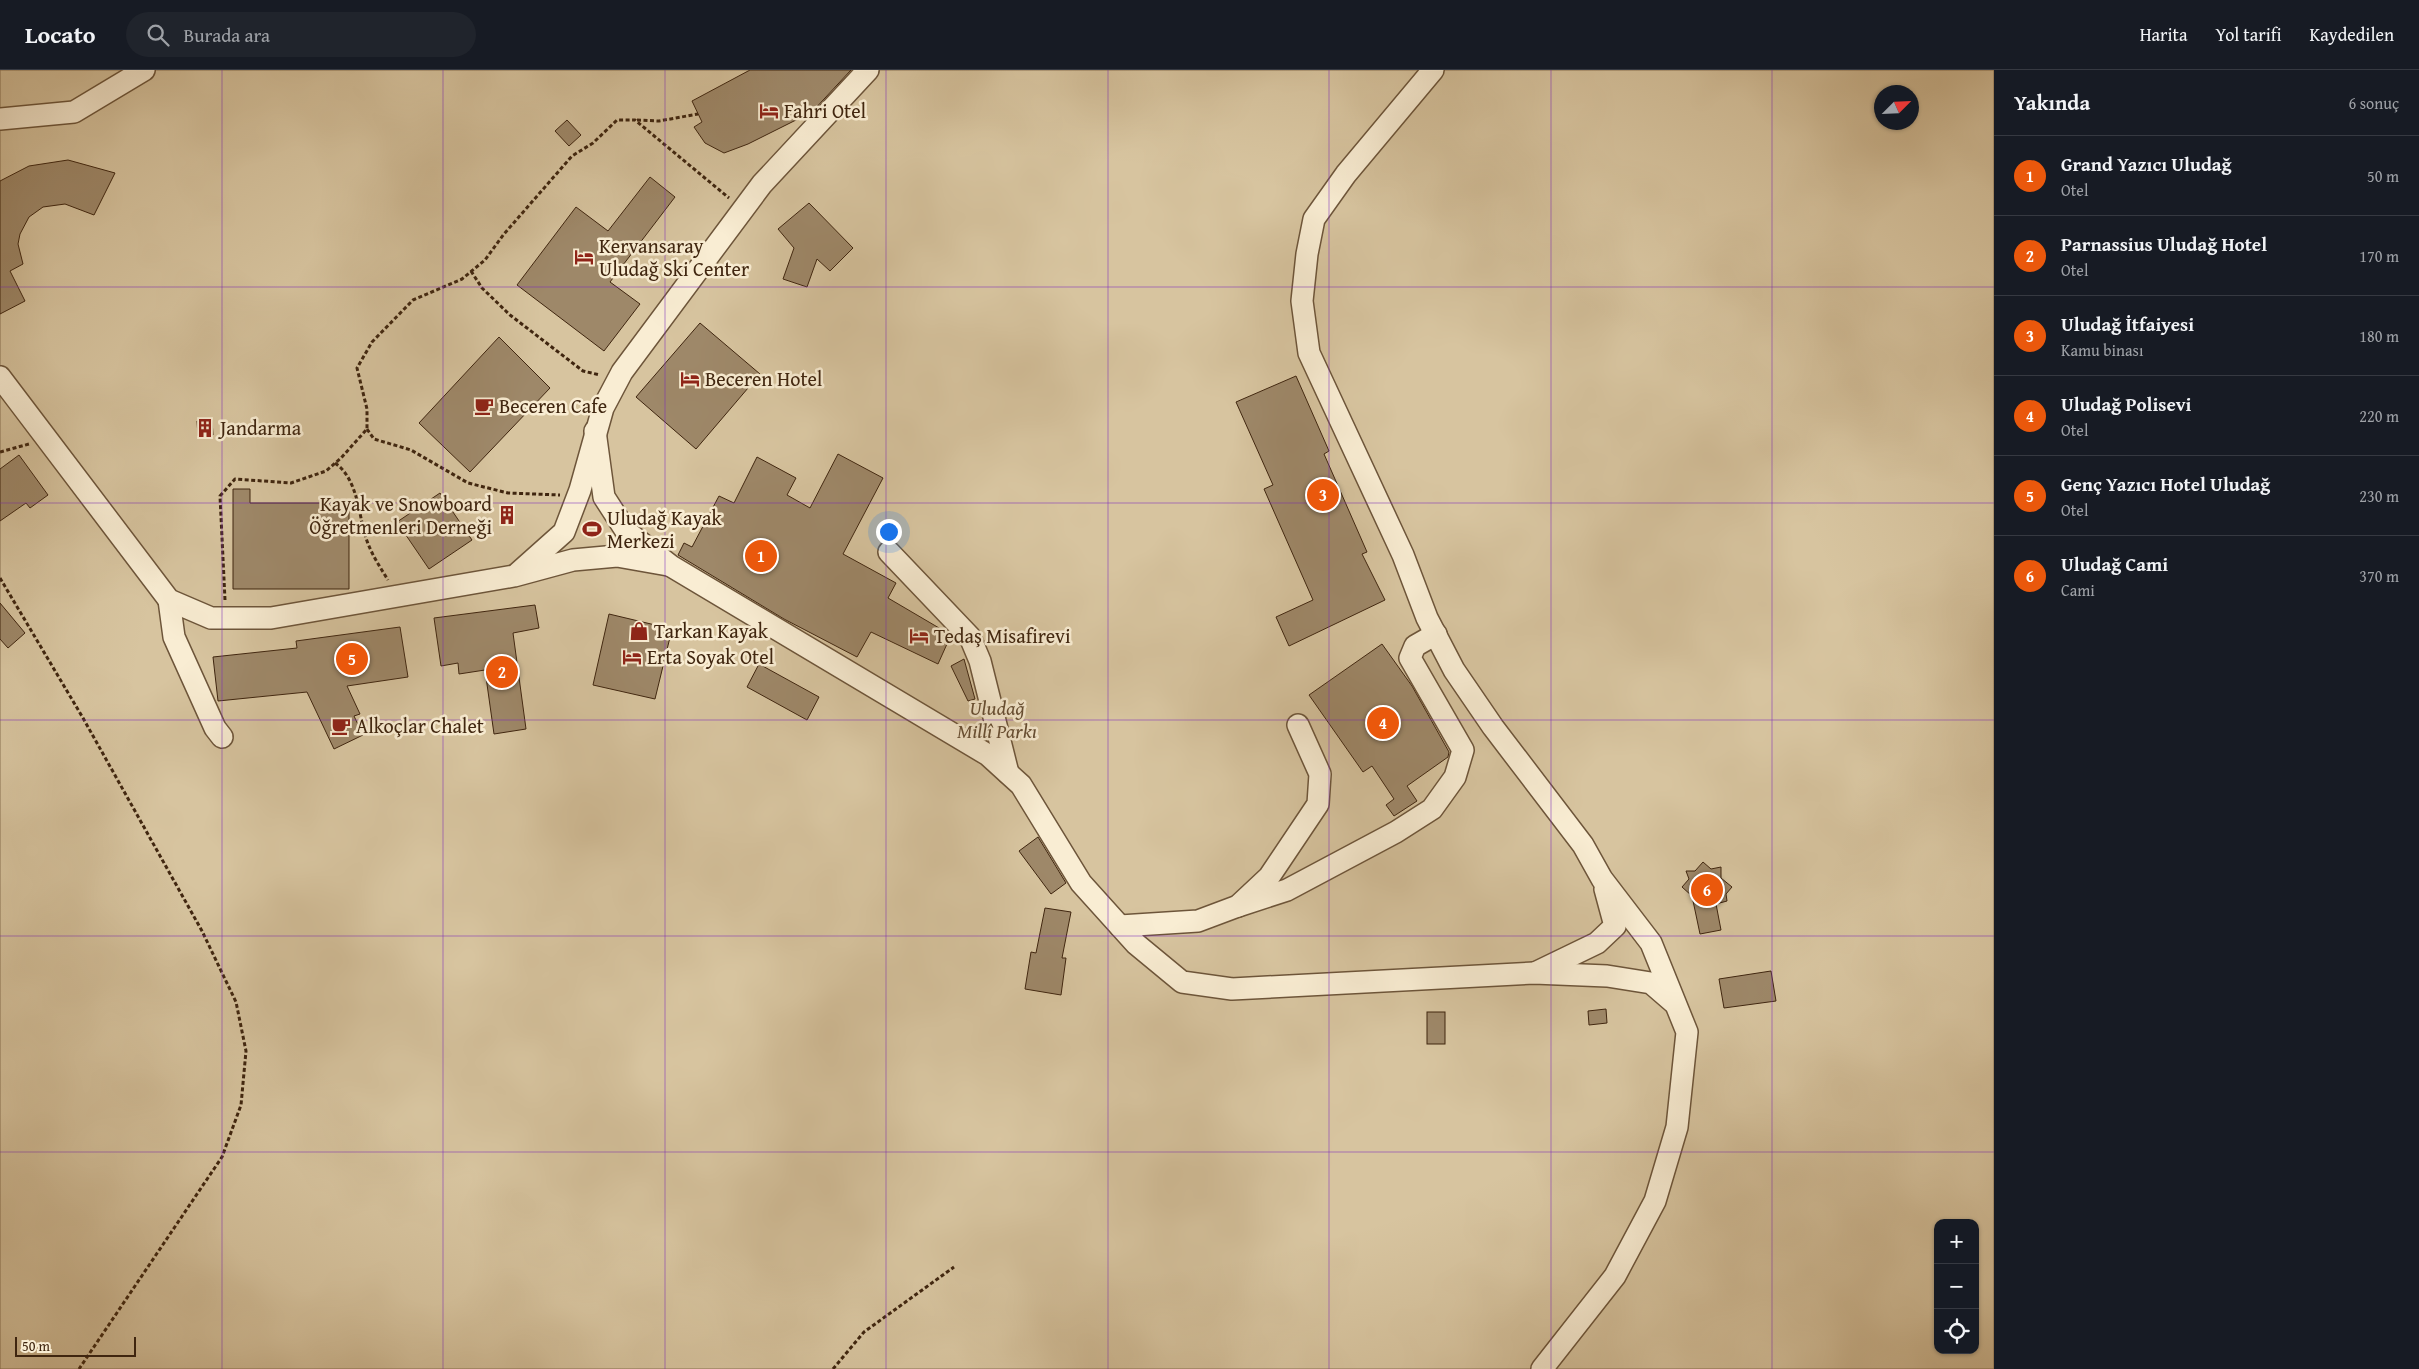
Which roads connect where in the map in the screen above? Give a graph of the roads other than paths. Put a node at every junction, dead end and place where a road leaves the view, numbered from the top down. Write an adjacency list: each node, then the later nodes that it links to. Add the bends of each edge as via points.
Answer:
1 (144, 70): 4 (street, via 74,112)
2 (868, 70): 6 (street, via 762,184 617,380)
3 (1433, 70): 11 (street, via 1346,174 1314,219 1302,301 1309,352 1382,506)
4 (0, 119)
5 (0, 377): 10 (street)
6 (595, 431): 8 (street, via 604,497 626,531); 9 (street, via 578,496 564,532)
7 (889, 552): 14 (street, via 970,637 980,661)
8 (671, 566): 9 (street, via 617,556 573,560); 14 (street, via 988,755)
9 (514, 576): 10 (street, via 271,618 211,618)
10 (169, 600): 13 (street, via 174,637)
11 (1436, 634): 15 (street, via 1454,670 1583,845); 16 (street, via 1415,646 1410,658 1463,750 1455,777 1432,810 1287,890)
12 (1298, 725): 16 (street, via 1320,774 1318,804 1268,878)
13 (222, 737)
14 (1008, 773): 17 (street, via 1021,786 1082,883)
15 (1602, 879): 18 (street, via 1615,926 1597,943); 19 (street, via 1651,942)
16 (1238, 906): 17 (street, via 1198,921)
17 (1120, 926): 18 (street, via 1136,944 1182,982 1232,989)
18 (1534, 973): 19 (street, via 1607,976 1652,983)
19 (1677, 1005): 20 (street, via 1687,1032 1677,1128 1655,1201 1615,1276)
20 (1542, 1369)

